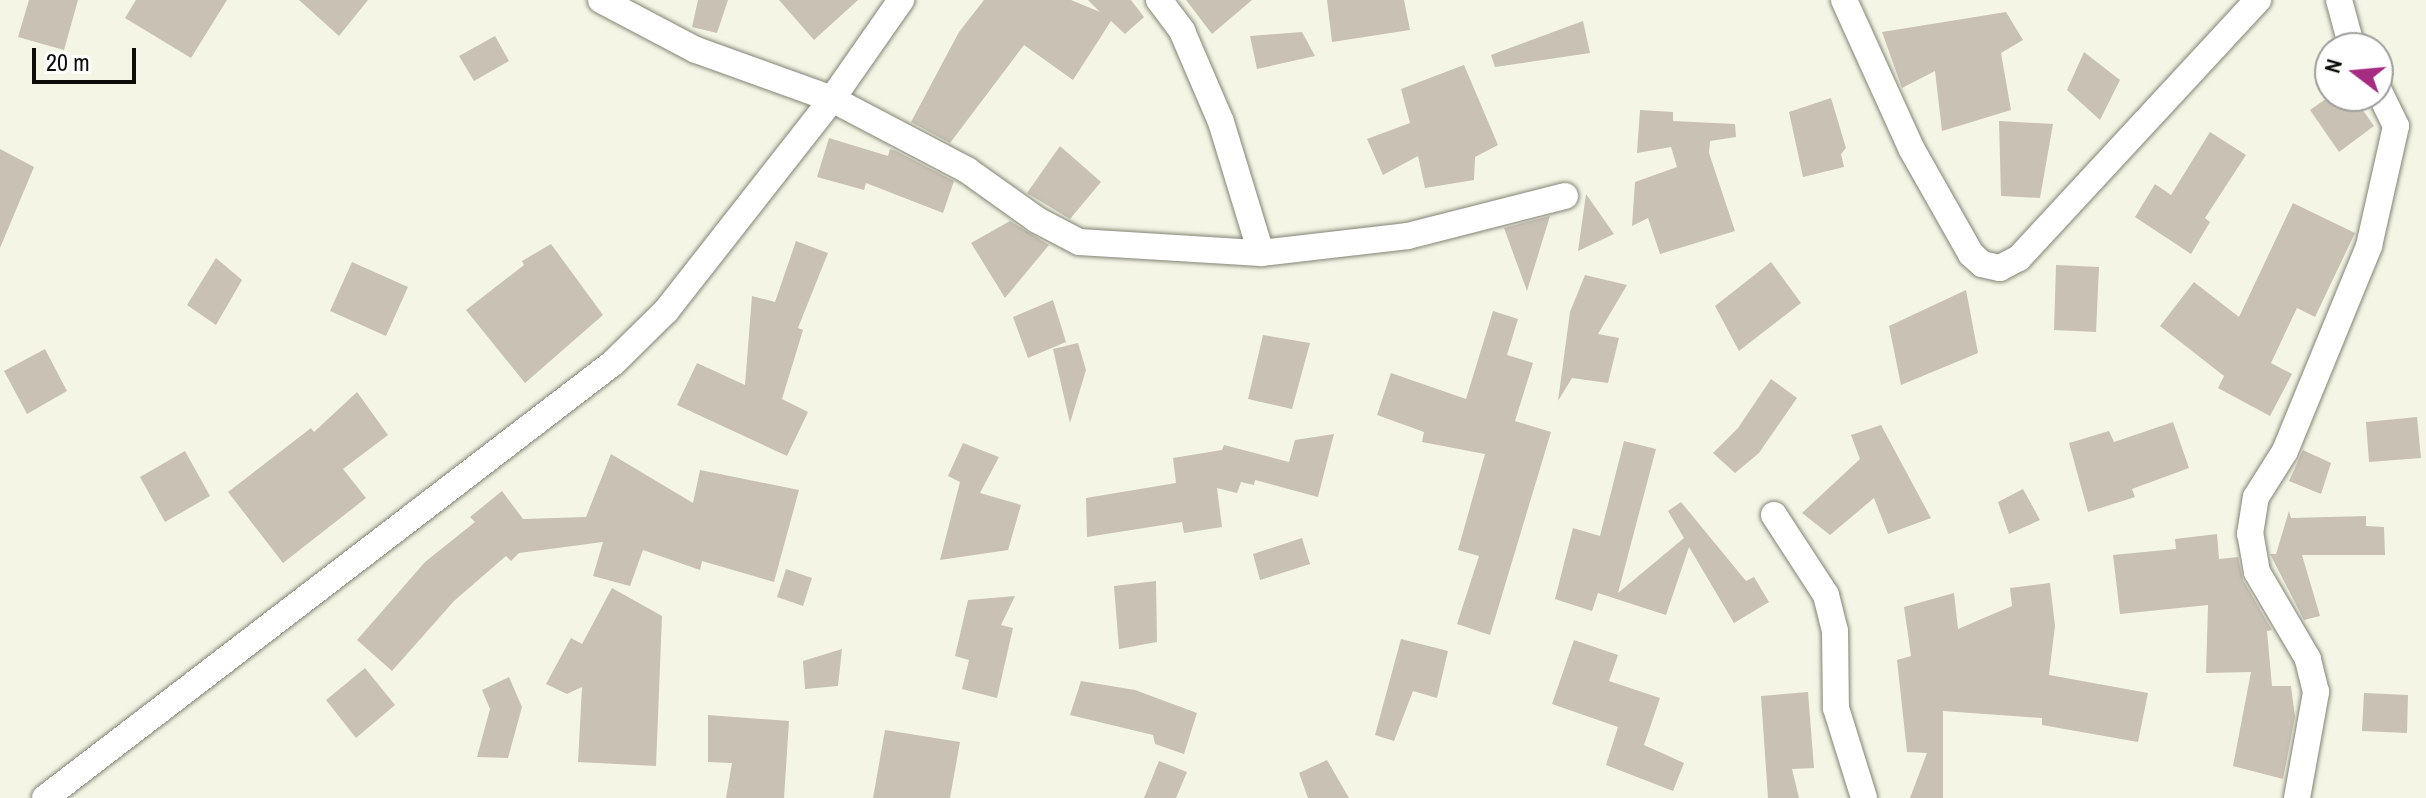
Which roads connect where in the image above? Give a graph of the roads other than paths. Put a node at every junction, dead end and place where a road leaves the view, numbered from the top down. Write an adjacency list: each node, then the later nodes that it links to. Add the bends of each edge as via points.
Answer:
1 (601, 0): 8 (street, via 696,50)
2 (901, 0): 8 (street)
3 (1159, 0): 11 (street, via 1182,31 1221,122)
4 (1844, 0): 5 (street, via 1911,148 1971,254 1982,264 2000,268 2019,258)
5 (2258, 0)
6 (2339, 0): 7 (street)
7 (2348, 32)
8 (832, 99): 11 (street, via 967,170 1037,220 1079,242); 13 (street, via 666,311 613,363)
9 (2389, 112): 15 (street, via 2396,126 2369,246 2285,451 2256,497 2250,534 2257,572 2308,659 2316,692)
10 (1565, 196): 11 (street, via 1408,236)
11 (1261, 253)
12 (1774, 515): 14 (street, via 1826,595 1835,631 1836,708)
13 (45, 798)
14 (1864, 798)
15 (2297, 798)

